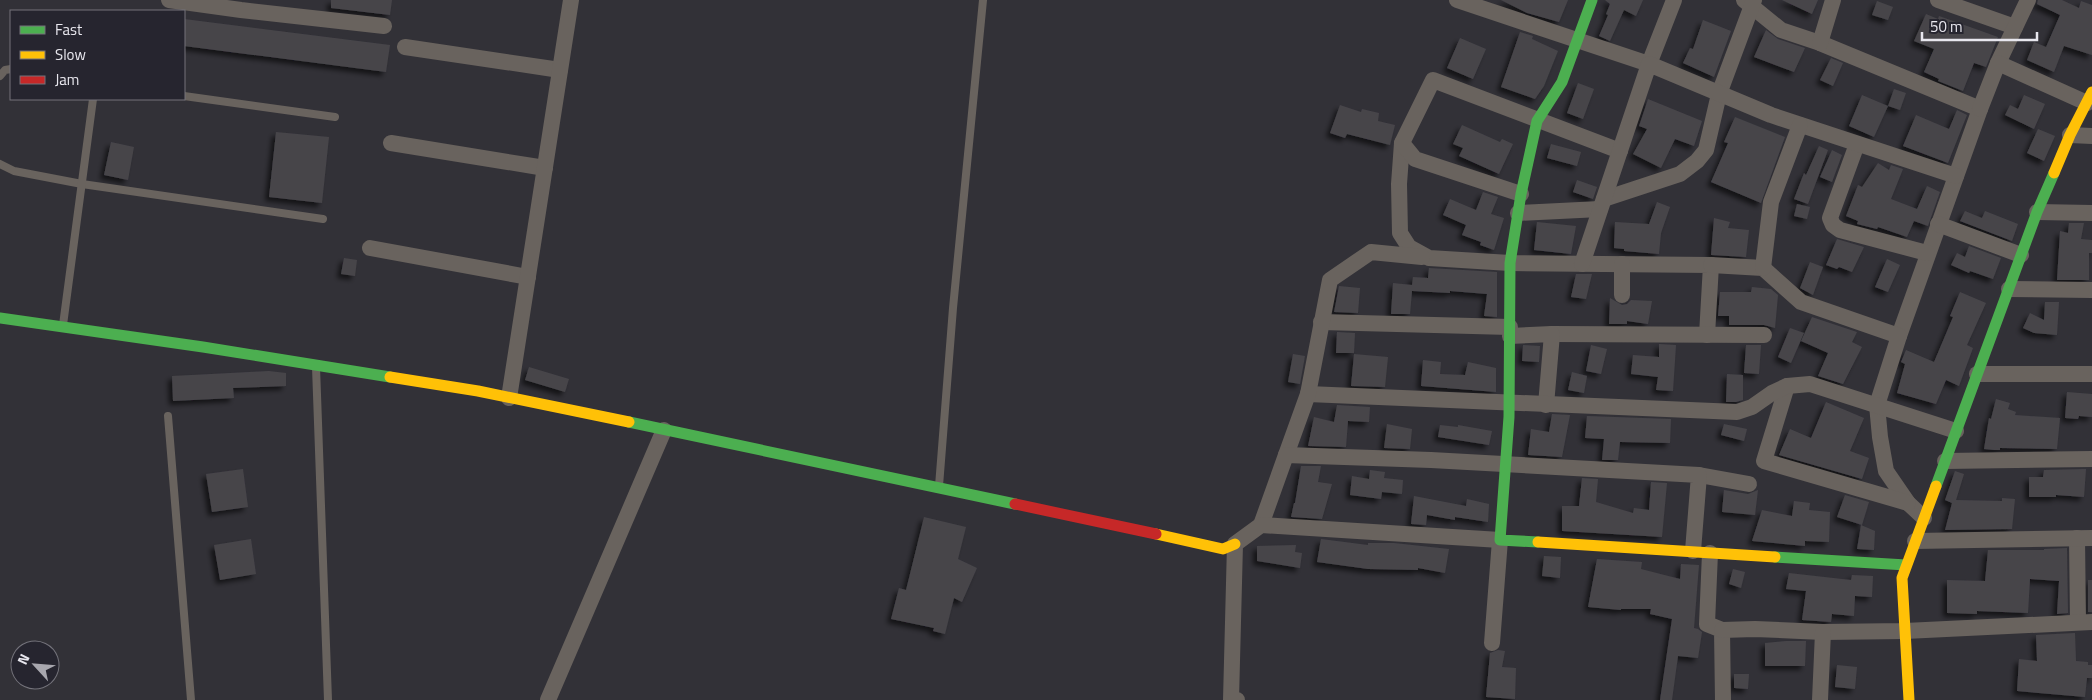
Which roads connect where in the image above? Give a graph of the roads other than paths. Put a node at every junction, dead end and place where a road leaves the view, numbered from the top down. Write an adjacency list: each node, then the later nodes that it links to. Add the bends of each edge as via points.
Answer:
1 (169, 0): 10 (street)
2 (571, 0): 20 (street)
3 (983, 0): 86 (lane)
4 (1457, 0): 14 (street)
5 (1592, 0): 14 (street)
6 (1674, 0): 18 (street)
7 (1833, 0): 15 (street)
8 (1938, 0): 13 (street)
9 (2028, 0): 13 (street)
10 (190, 2): 12 (street)
11 (1750, 2): 15 (street, via 1781,30); 22 (street)
12 (384, 26)
13 (2015, 27): 17 (street)
14 (1578, 41): 18 (street); 28 (street, via 1562,82)
15 (1820, 44): 26 (street)
16 (405, 47): 20 (street)
17 (1998, 63): 24 (street); 26 (street)
18 (1649, 64): 22 (street); 35 (street)
19 (10, 69): 21 (lane)
20 (560, 70): 37 (street)
21 (0, 76)
22 (1719, 94): 29 (street); 41 (street, via 1706,150 1697,161 1680,174)
23 (185, 96): 27 (lane)
24 (2089, 98): 30 (street)
25 (93, 100): 39 (lane)
26 (1980, 109): 38 (street)
27 (335, 117)
28 (1537, 121): 33 (street, via 1433,80); 35 (street); 40 (street)
29 (1800, 125): 34 (street); 55 (street, via 1771,202)
30 (2070, 135): 31 (street); 42 (street)
31 (2092, 136)
32 (391, 143): 37 (street)
33 (1402, 143): 40 (street, via 1415,159); 50 (street, via 1400,234 1409,247)
34 (1857, 144): 38 (street); 48 (street, via 1830,218 1833,225 1840,230)
35 (1620, 151): 41 (street)
36 (0, 164): 39 (lane, via 14,171)
37 (545, 168): 56 (street)
38 (1956, 176): 46 (street)
39 (82, 184): 45 (lane); 62 (lane)
40 (1521, 194): 43 (street)
41 (1602, 204): 43 (street); 52 (street)
42 (2037, 212): 44 (street); 49 (street)
43 (1518, 213): 51 (street)
44 (2092, 213)
45 (323, 219)
46 (1938, 224): 48 (street); 49 (street)
47 (370, 248): 56 (street)
48 (1927, 253): 67 (street)
49 (2021, 255): 57 (street)
50 (1429, 258): 51 (street); 61 (street, via 1371,252 1330,280)
51 (1510, 263): 52 (street); 63 (street)
52 (1582, 264): 53 (street)
53 (1622, 264): 54 (street); 59 (street)
54 (1711, 264): 55 (street); 65 (street)
55 (1763, 268): 67 (street, via 1800,302)
56 (528, 277): 73 (street)
57 (2009, 289): 58 (street); 69 (street)
58 (2092, 290)
59 (1622, 295)
60 (0, 318): 62 (street)
61 (1321, 322): 63 (street); 72 (street)
62 (63, 327): 68 (street)
63 (1510, 331): 64 (street); 74 (street)
64 (1552, 334): 65 (street); 75 (street)
65 (1707, 334): 66 (street)
66 (1764, 335)
67 (1899, 336): 76 (street)
68 (316, 365): 73 (street); 103 (lane)
69 (1977, 374): 70 (street); 79 (street)
70 (2092, 374)
71 (1787, 386): 75 (street, via 1736,412); 76 (street, via 1810,384); 87 (street, via 1764,461)
72 (1308, 394): 74 (street); 80 (street)
73 (509, 398): 78 (street)
74 (1509, 404): 75 (street); 83 (street)
75 (1546, 405)
76 (1877, 405): 79 (street); 87 (street, via 1886,471)
77 (168, 416): 102 (lane)
78 (664, 430): 86 (street); 104 (street)
79 (1956, 431): 82 (street)
80 (1286, 456): 83 (street); 89 (street)
81 (2092, 459): 82 (street)
82 (1945, 462): 88 (street)
83 (1506, 464): 84 (street); 91 (street)
84 (1699, 475): 85 (street); 94 (street)
85 (1749, 484)
86 (939, 488): 93 (street, via 1223,549)
87 (1908, 503): 88 (street)
88 (1924, 518): 92 (street)
89 (1261, 525): 91 (street); 93 (street)
90 (2085, 538): 92 (street); 97 (street)
91 (1500, 540): 94 (street); 101 (street)
92 (1915, 541): 96 (street)
93 (1235, 544): 105 (street, via 1231,700)
94 (1693, 552): 95 (street)
95 (1710, 553): 96 (street); 98 (street, via 1708,624)
96 (1906, 565): 100 (street, via 1902,578)
97 (2085, 621): 100 (street)
98 (1722, 630): 99 (street); 106 (street)
99 (1822, 632): 100 (street); 107 (street)
100 (1905, 632): 108 (street)
101 (1492, 643)
102 (191, 700)
103 (328, 700)
104 (548, 700)
105 (1237, 700)
106 (1723, 700)
107 (1820, 700)
108 (1908, 700)

